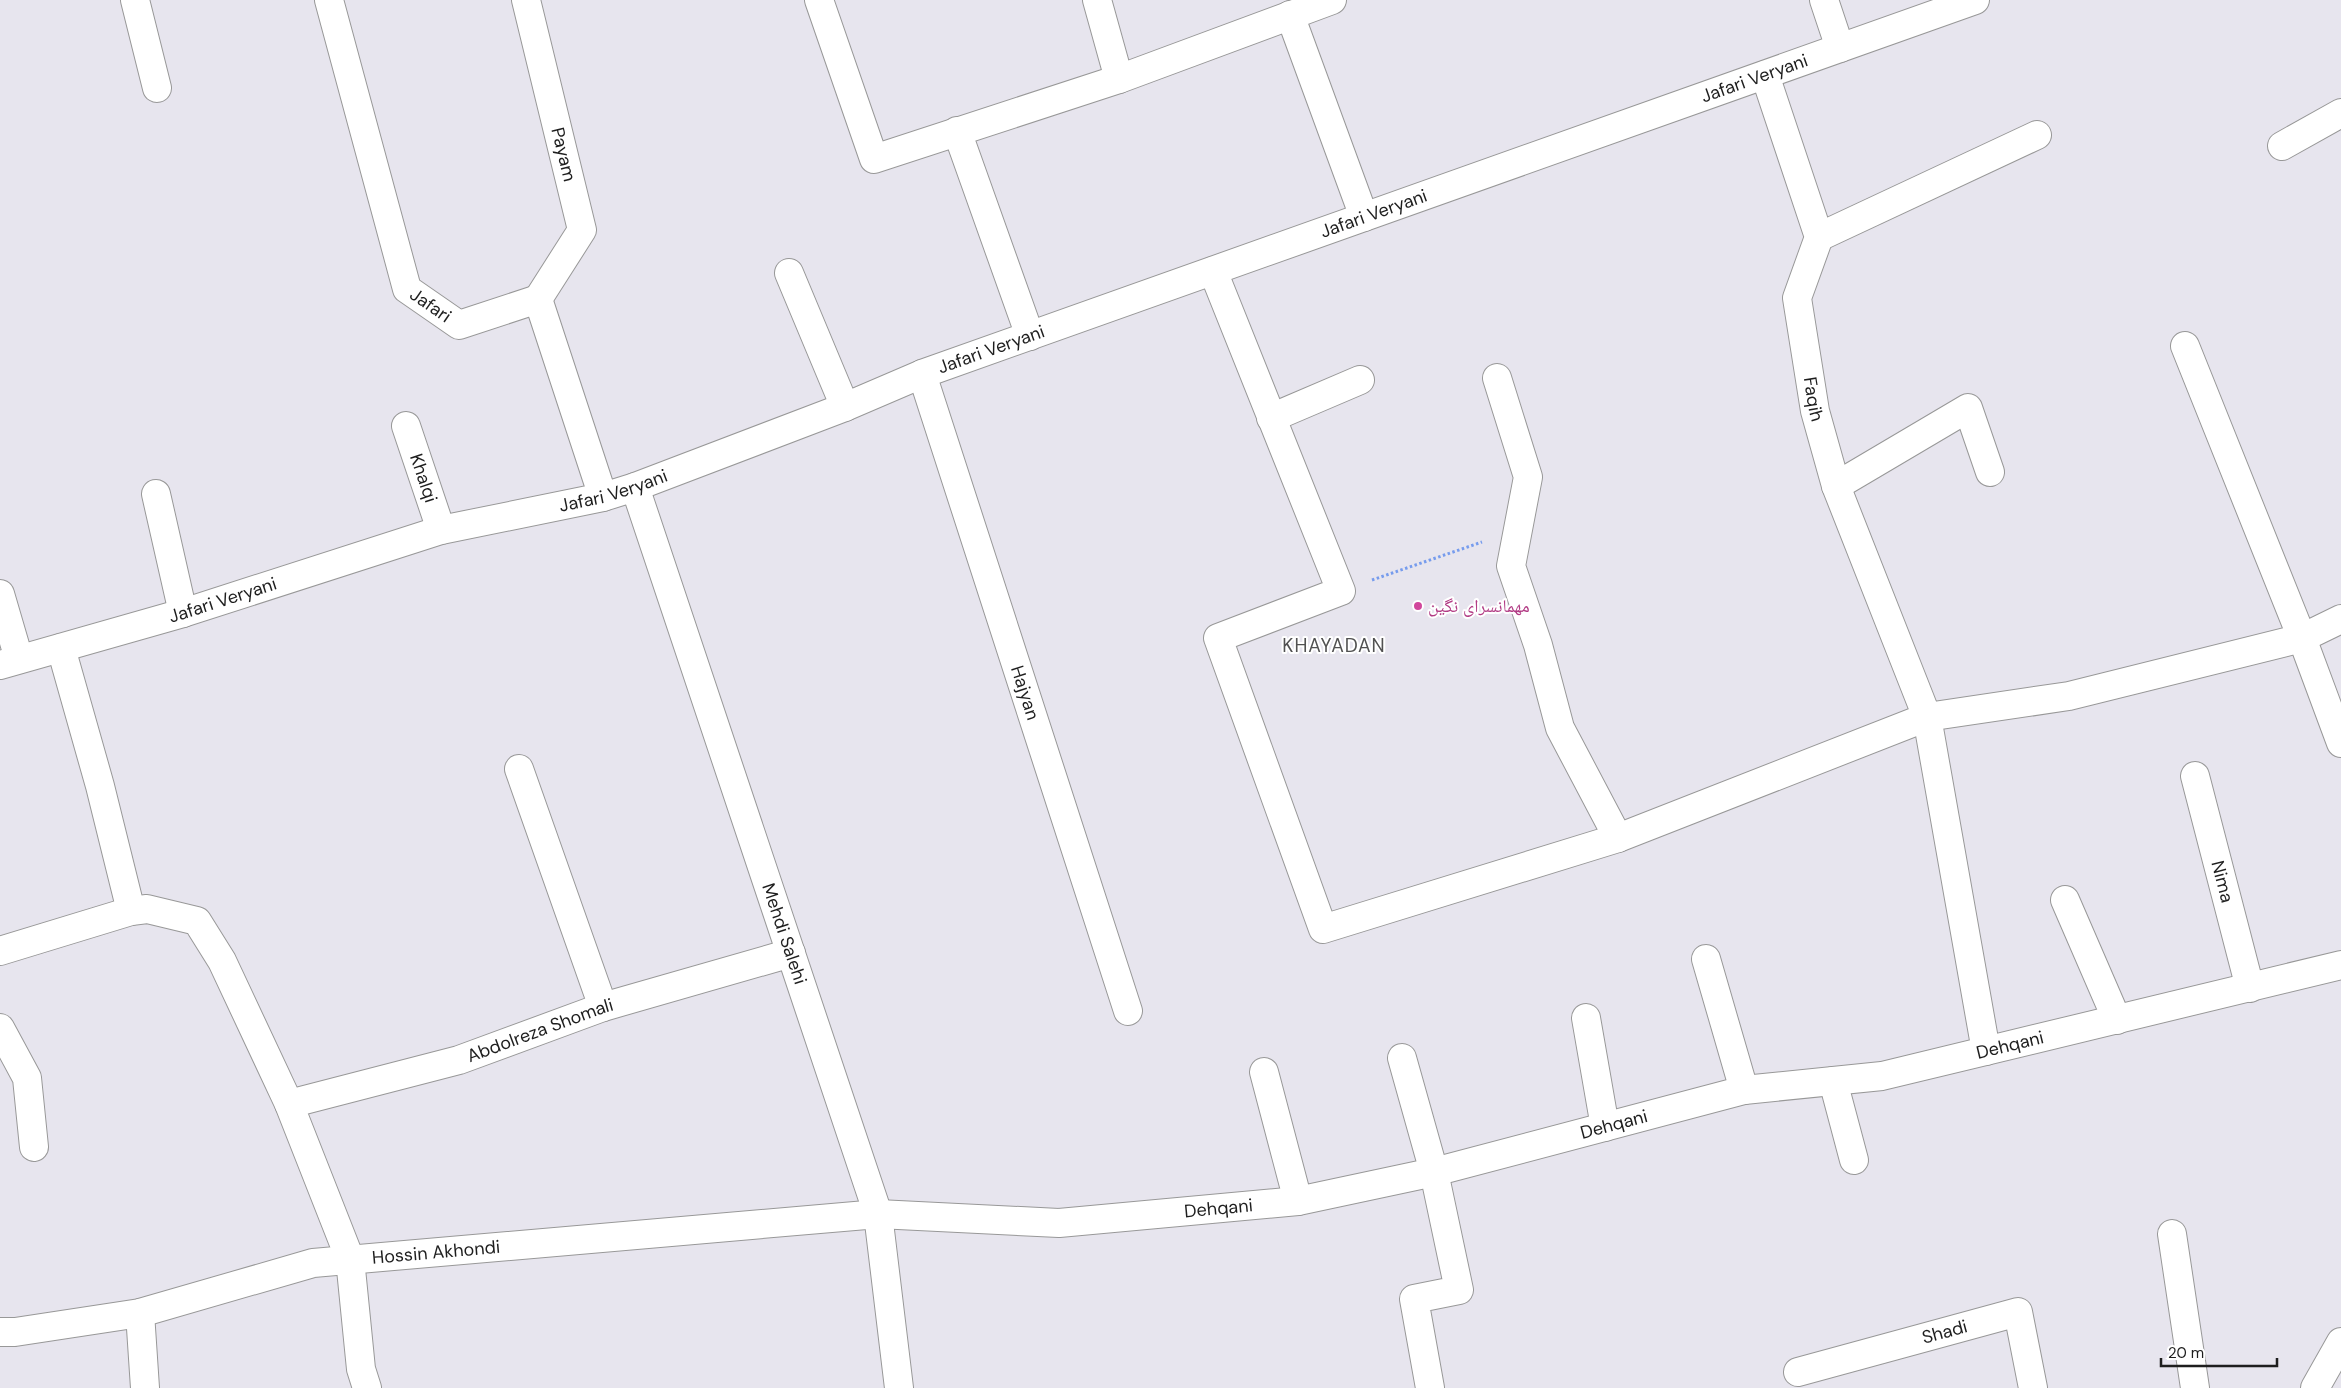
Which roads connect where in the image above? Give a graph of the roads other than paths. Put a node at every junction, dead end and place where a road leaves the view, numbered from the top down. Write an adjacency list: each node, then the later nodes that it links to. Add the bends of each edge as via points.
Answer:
1 (135, 0): 13 (street)
2 (330, 0): 22 (street, Jafari, via 407,289 459,326)
3 (526, 0): 22 (street, Payam, via 582,230)
4 (819, 0): 15 (street, via 874,159)
5 (1097, 0): 12 (street)
6 (1332, 0): 9 (street)
7 (1824, 0): 10 (street)
8 (1975, 0): 10 (street, Jafari Veryani)
9 (1290, 15): 12 (street); 18 (street)
10 (1840, 48): 11 (street, Jafari Veryani)
11 (1765, 75): 18 (street, Jafari Veryani); 19 (street)
12 (1119, 79): 15 (street)
13 (157, 88)
14 (2341, 113): 17 (street)
15 (957, 131): 23 (street)
16 (2037, 135): 19 (street)
17 (2282, 146)
18 (1364, 217): 20 (street, Jafari Veryani)
19 (1819, 237): 32 (street, Faqih, via 1797,298 1815,411)
20 (1213, 271): 23 (street, Jafari Veryani); 29 (street)
21 (789, 273): 28 (street)
22 (538, 299): 35 (street)
23 (1030, 336): 25 (street, Jafari Veryani)
24 (2186, 346): 40 (street)
25 (922, 374): 28 (street, Jafari Veryani); 56 (street, Hajyan)
26 (1497, 378): 47 (street, via 1528,477 1511,566 1538,645 1560,728)
27 (1360, 380): 29 (street)
28 (845, 407): 33 (street, Jafari Veryani)
29 (1271, 418): 47 (street, via 1341,591 1218,638 1323,929)
30 (406, 426): 36 (street, Khalqi)
31 (1990, 472): 32 (street, via 1968,408)
32 (1836, 486): 43 (street, Faqih)
33 (635, 487): 35 (street, Jafari Veryani); 51 (street, Mehdi Salehi)
34 (156, 494): 38 (street)
35 (603, 496): 36 (street, Jafari Veryani)
36 (440, 530): 38 (street, Jafari Veryani)
37 (0, 594): 42 (street)
38 (183, 613): 41 (street, Jafari Veryani)
39 (2341, 619): 40 (street)
40 (2302, 638): 43 (street, via 2069,696); 44 (street)
41 (61, 648): 42 (street, Jafari Veryani); 49 (street)
42 (9, 662)
43 (1927, 717): 47 (street); 60 (street, Faqih)
44 (2341, 743)
45 (519, 769): 55 (street)
46 (2195, 776): 54 (street, Nima)
47 (1618, 838)
48 (2065, 900): 58 (street)
49 (131, 911): 50 (street); 65 (street, via 147,909 198,921 222,961)
50 (0, 951)
51 (791, 953): 55 (street, Abdolreza Shomali); 71 (street, Mehdi Salehi)
52 (1706, 958): 64 (street)
53 (2341, 965): 54 (street, Dehqani)
54 (2250, 988): 58 (street, Dehqani)
55 (603, 1007): 65 (street, Abdolreza Shomali, via 459,1060)
56 (1128, 1011)
57 (1586, 1018): 66 (street)
58 (2117, 1020): 60 (street, Dehqani)
59 (0, 1028): 67 (street, via 27,1078)
60 (1986, 1051): 63 (street, Dehqani, via 1882,1076)
61 (1402, 1058): 69 (street)
62 (1264, 1072): 70 (street)
63 (1833, 1081): 64 (street, Dehqani); 68 (street)
64 (1744, 1090): 66 (street, Dehqani)
65 (289, 1104): 73 (street)
66 (1605, 1127): 69 (street, Dehqani)
67 (34, 1147)
68 (1854, 1160)
69 (1434, 1172): 70 (street, Dehqani); 81 (street, via 1459,1290 1414,1299)
70 (1298, 1201): 71 (street, Dehqani, via 1059,1223)
71 (878, 1214): 73 (street, Hossin Akhondi); 80 (street, Mehdi Salehi)
72 (2172, 1234): 83 (street)
73 (350, 1260): 74 (street, Hossin Akhondi, via 314,1263); 79 (street, via 361,1369)
74 (140, 1313): 75 (street, Hossin Akhondi); 78 (street)
75 (0, 1332)
76 (2340, 1348): 84 (street)
77 (1798, 1372): 82 (street, Shadi, via 2018,1312)
78 (145, 1388)
79 (366, 1388)
80 (899, 1388)
81 (1430, 1388)
82 (2033, 1388)
83 (2195, 1388)
84 (2315, 1388)

